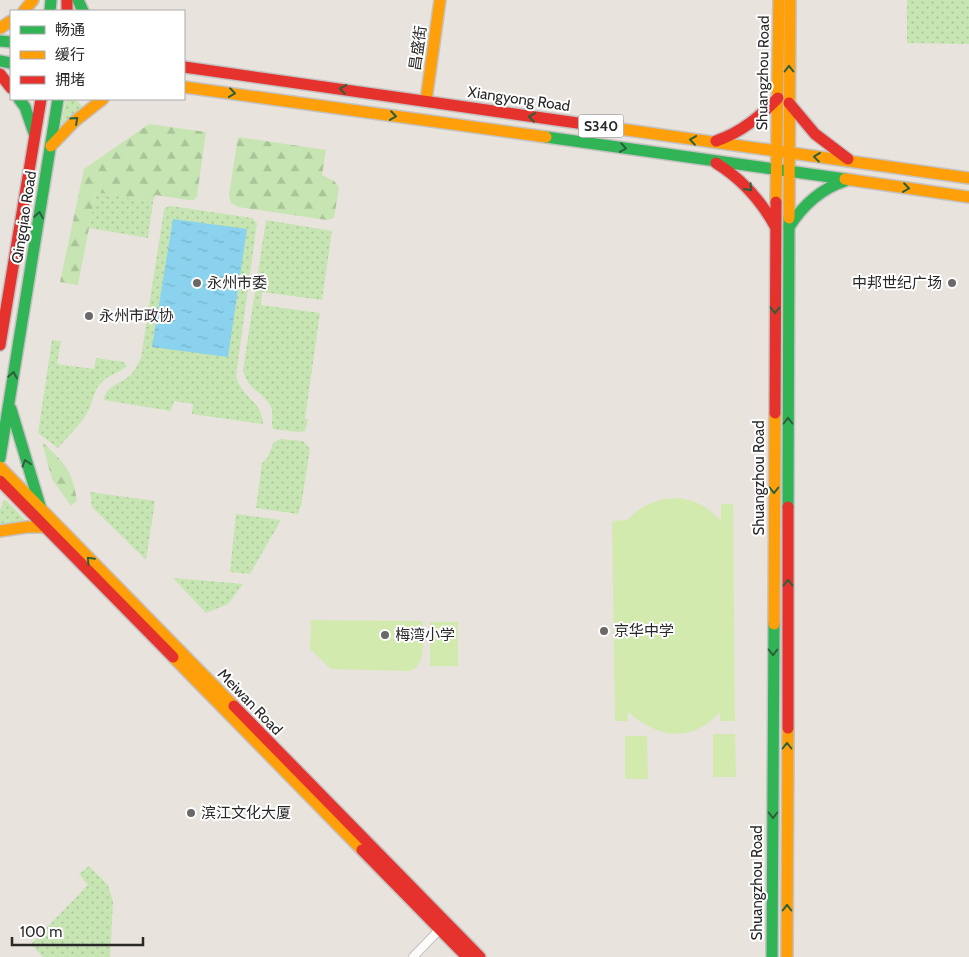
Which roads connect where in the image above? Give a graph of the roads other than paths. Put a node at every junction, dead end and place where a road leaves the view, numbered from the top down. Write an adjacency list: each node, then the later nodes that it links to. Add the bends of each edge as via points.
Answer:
1 (33, 0): 5 (main road)
2 (440, 0): 15 (main road, 昌盛街)
3 (779, 0): 14 (main road, Shuangzhou Road)
4 (790, 0): 14 (main road, Shuangzhou Road, one-way to 4)
5 (25, 10)
6 (185, 66): 15 (main road, Xiangyong Road / S340, one-way to 6)
7 (0, 74): 8 (main road)
8 (10, 87)
9 (185, 87): 20 (main road, S340, one-way to 20)
10 (20, 100): 17 (main road)
11 (41, 100): 17 (main road, Qingqiao Road)
12 (58, 100): 19 (main road, Qingqiao Road)
13 (101, 100): 19 (main road, one-way to 13, via 70,124)
14 (784, 100): 18 (main road, via 745,129); 21 (main road, Shuangzhou Road); 22 (main road, Shuangzhou Road); 24 (main road, via 813,132)
15 (426, 101): 16 (main road, Xiangyong Road / S340, one-way to 15)
16 (651, 134): 18 (main road, Xiangyong Road / S340, one-way to 16); 20 (main road)
17 (34, 137): 19 (main road); 36 (main road, Qingqiao Road)
18 (711, 142): 21 (main road, Xiangyong Road / S340)
19 (51, 145): 37 (main road, Qingqiao Road, one-way to 19)
20 (648, 151): 23 (main road, S340)
21 (776, 151): 22 (main road, Xiangyong Road / S340); 26 (main road, Shuangzhou Road)
22 (789, 153): 24 (main road, Xiangyong Road / S340, one-way to 22); 27 (main road, Shuangzhou Road)
23 (712, 160): 26 (main road, S340); 32 (main road, one-way to 32, via 750,188)
24 (852, 162): 25 (main road, Xiangyong Road / S340)
25 (874, 165): 28 (main road, Xiangyong Road / S340); 30 (main road)
26 (776, 169): 27 (main road, S340); 32 (main road, Shuangzhou Road)
27 (789, 170): 29 (main road, S340); 33 (main road, Shuangzhou Road)
28 (969, 178)
29 (849, 180): 30 (main road, S340); 33 (main road, via 833,184 815,195)
30 (872, 183): 31 (main road, S340, one-way to 31)
31 (969, 197)
32 (775, 226): 34 (main road, Shuangzhou Road)
33 (789, 227): 35 (main road, Shuangzhou Road)
34 (775, 278): 35 (main road); 47 (main road, Shuangzhou Road, one-way to 47)
35 (789, 278): 48 (main road, Shuangzhou Road, one-way to 35)
36 (0, 345)
37 (9, 402): 38 (main road, Qingqiao Road); 41 (main road, one-way to 37)
38 (0, 458)
39 (0, 468): 41 (main road, Meiwan Road)
40 (0, 481): 41 (main road, Meiwan Road)
41 (42, 518): 42 (main road, via 27,527); 43 (main road, Meiwan Road); 46 (main road, Meiwan Road, one-way to 41)
42 (0, 530)
43 (440, 929): 44 (street); 45 (main road, Meiwan Road)
44 (413, 957)
45 (467, 957)
46 (480, 957)
47 (772, 957)
48 (787, 957)

